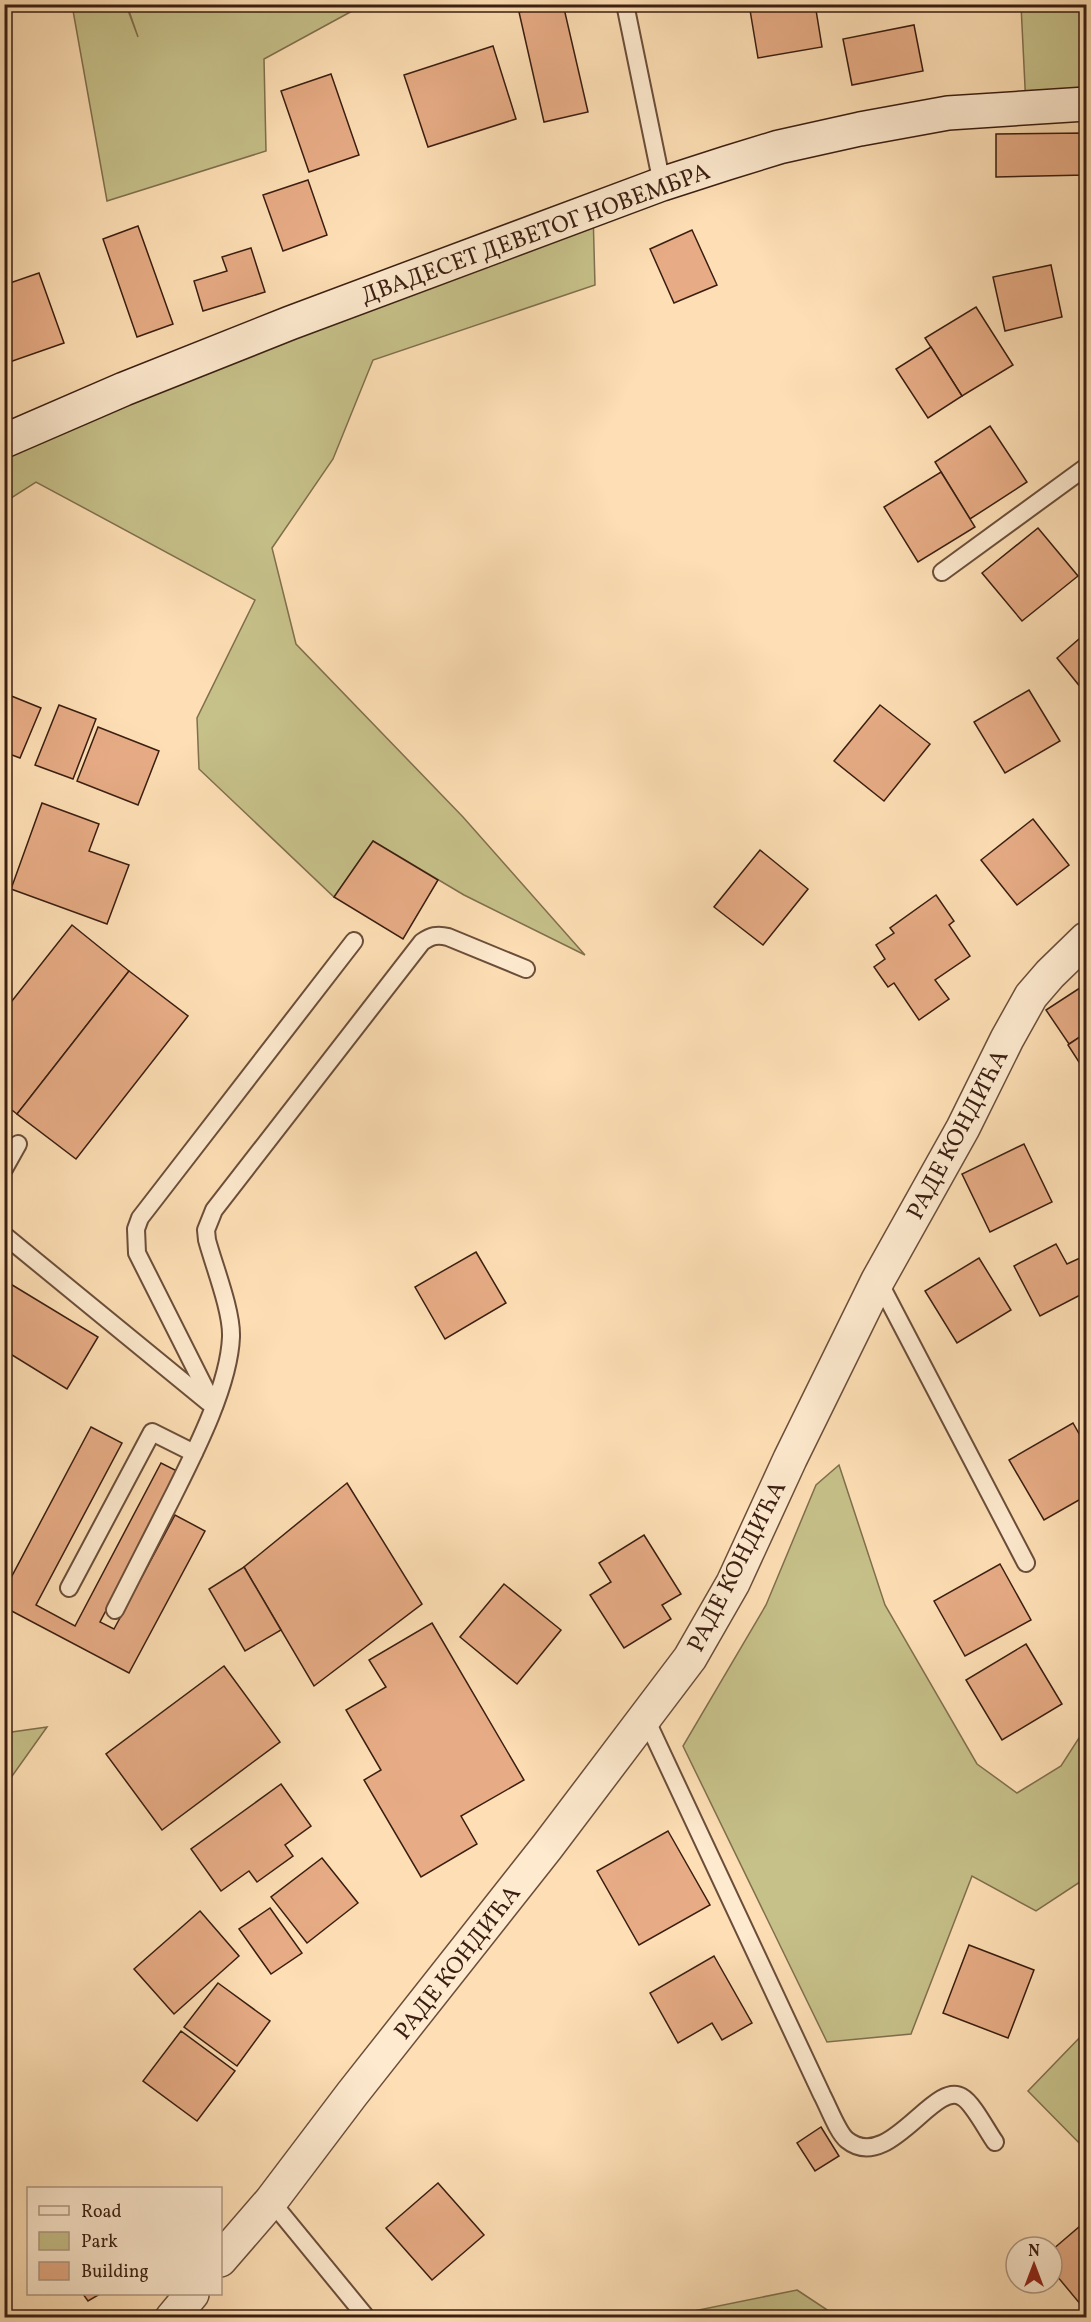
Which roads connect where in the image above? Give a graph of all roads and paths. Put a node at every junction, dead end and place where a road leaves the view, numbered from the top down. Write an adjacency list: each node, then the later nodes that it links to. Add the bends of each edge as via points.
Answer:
1 (625, 4): 3 (lane)
2 (1086, 104): 3 (street, ДВАДЕСЕТ ДЕВЕТОГ НОВЕМБРА, via 948,113 860,129 779,147)
3 (662, 184): 4 (street, ДВАДЕСЕТ ДЕВЕТОГ НОВЕМБРА, via 290,323 124,388)
4 (4, 441)
5 (1086, 467): 6 (lane)
6 (942, 572)
7 (1086, 939): 13 (street, РАДЕ КОНДИЋА, via 1031,996)
8 (354, 941): 14 (lane, via 140,1218 136,1229 136,1253)
9 (526, 969): 14 (lane, via 440,934 422,942 214,1210 206,1230 207,1240 231,1335)
10 (18, 1144): 11 (lane)
11 (4, 1169)
12 (4, 1235): 14 (lane)
13 (878, 1280): 16 (lane); 19 (street, РАДЕ КОНДИЋА, via 733,1583 690,1658)
14 (214, 1406): 15 (lane)
15 (194, 1453): 17 (lane, via 152,1432); 18 (lane)
16 (1026, 1563)
17 (69, 1588)
18 (115, 1611)
19 (645, 1717): 20 (lane, via 845,2139 859,2147 876,2148 945,2096 955,2095 964,2098); 21 (street, РАДЕ КОНДИЋА)
20 (995, 2142)
21 (271, 2201): 22 (street, РАДЕ КОНДИЋА); 25 (lane)
22 (222, 2258)
23 (191, 2295): 24 (street)
24 (172, 2318)
25 (367, 2318)

